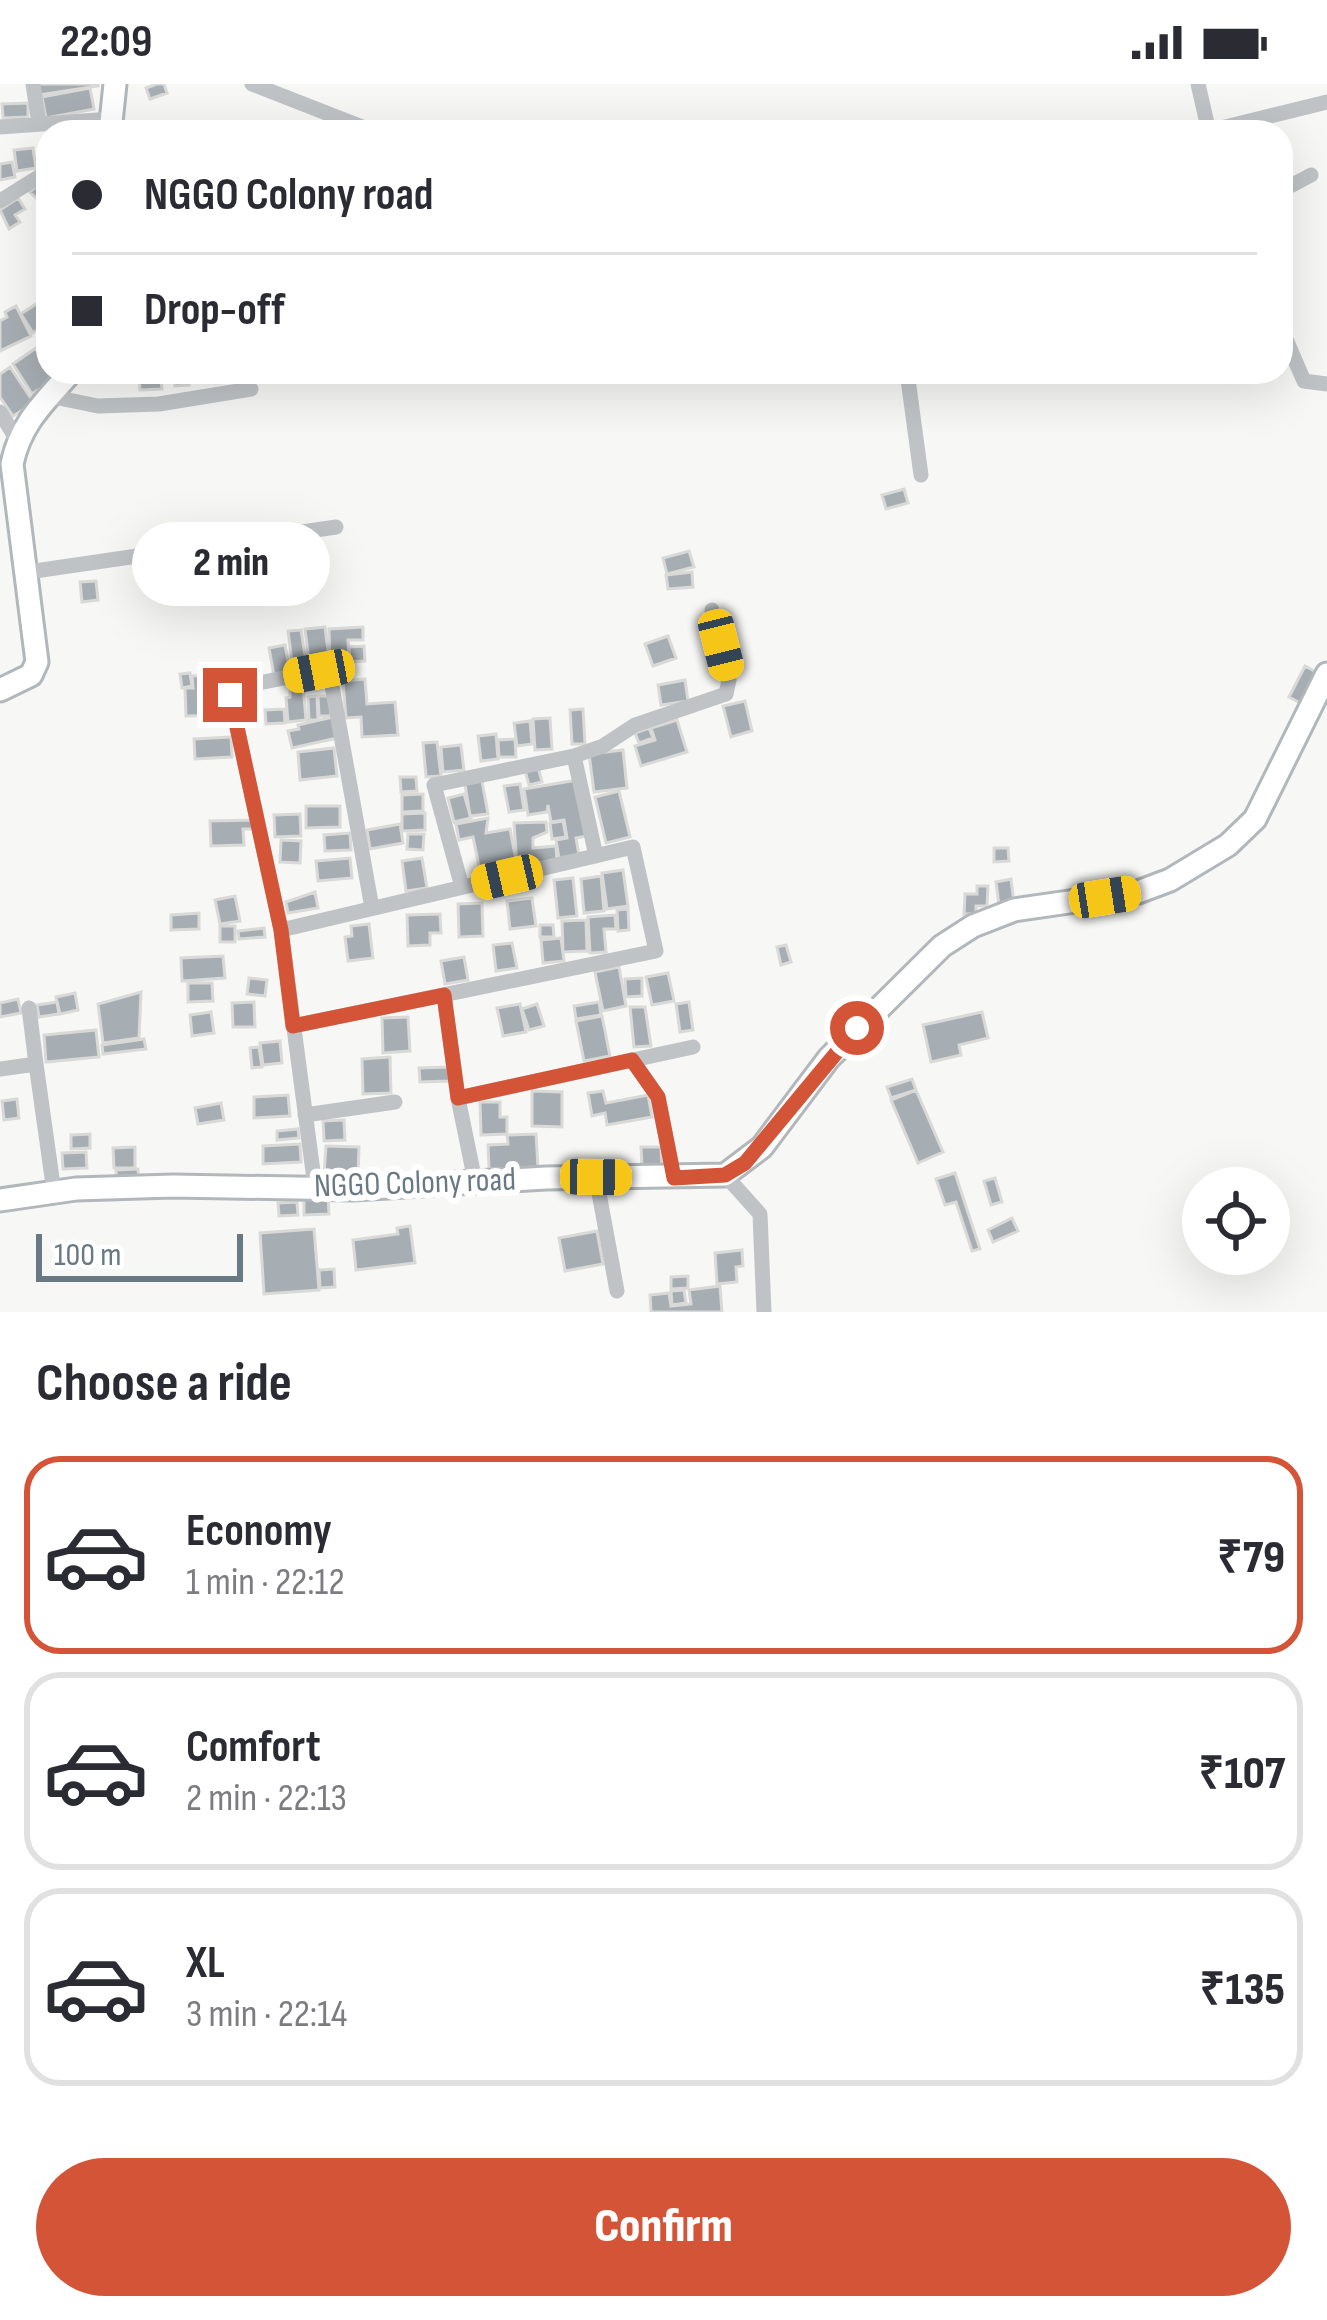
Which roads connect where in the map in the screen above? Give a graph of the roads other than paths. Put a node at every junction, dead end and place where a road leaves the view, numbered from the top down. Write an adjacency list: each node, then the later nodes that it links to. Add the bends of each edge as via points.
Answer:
1 (33, 84): 6 (street)
2 (115, 84): 7 (street)
3 (253, 84): 8 (street)
4 (1198, 84): 9 (street)
5 (1327, 102): 10 (street)
6 (39, 120)
7 (111, 120)
8 (344, 120)
9 (1206, 120)
10 (1254, 120)
11 (36, 124): 12 (street)
12 (0, 127)
13 (1311, 176): 15 (street)
14 (36, 178): 16 (street)
15 (1293, 185)
16 (0, 201)
17 (1293, 356): 20 (street, via 1304,381)
18 (60, 384): 22 (street)
19 (909, 384): 25 (street)
20 (1327, 384)
21 (251, 389): 22 (street, via 159,404 98,406)
22 (49, 396): 24 (street)
23 (0, 412): 24 (street)
24 (17, 440): 27 (street, via 12,464)
25 (921, 475)
26 (335, 527): 27 (street)
27 (28, 572): 30 (street, via 38,662 31,675)
28 (712, 610): 31 (street, via 726,694)
29 (1327, 674): 46 (street, via 1255,819 1228,845 1138,892 1014,910 942,946 829,1058 762,1147)
30 (0, 690)
31 (574, 756): 32 (street); 33 (street, via 434,785)
32 (596, 856): 33 (street); 36 (street, via 633,847 656,951)
33 (462, 887): 34 (street)
34 (372, 908): 35 (street); 35 (street, via 331,680 319,671 233,688)
35 (281, 930): 38 (street)
36 (444, 995): 38 (street); 43 (street)
37 (29, 1008): 41 (street)
38 (293, 1026): 45 (street)
39 (693, 1047): 40 (street)
40 (632, 1060): 43 (street); 48 (street, via 658,1097)
41 (36, 1064): 42 (street); 51 (street)
42 (0, 1069)
43 (458, 1098): 49 (street)
44 (395, 1102): 45 (street)
45 (305, 1115): 50 (street)
46 (725, 1175): 48 (street, NGGO Colony road); 54 (street, via 760,1214)
47 (596, 1177): 48 (street, NGGO Colony road); 49 (street, NGGO Colony road); 53 (street)
48 (674, 1178)
49 (475, 1181): 50 (street, NGGO Colony road)
50 (315, 1187): 51 (street, NGGO Colony road)
51 (54, 1192): 52 (street, NGGO Colony road)
52 (0, 1200)
53 (617, 1291)
54 (764, 1312)

